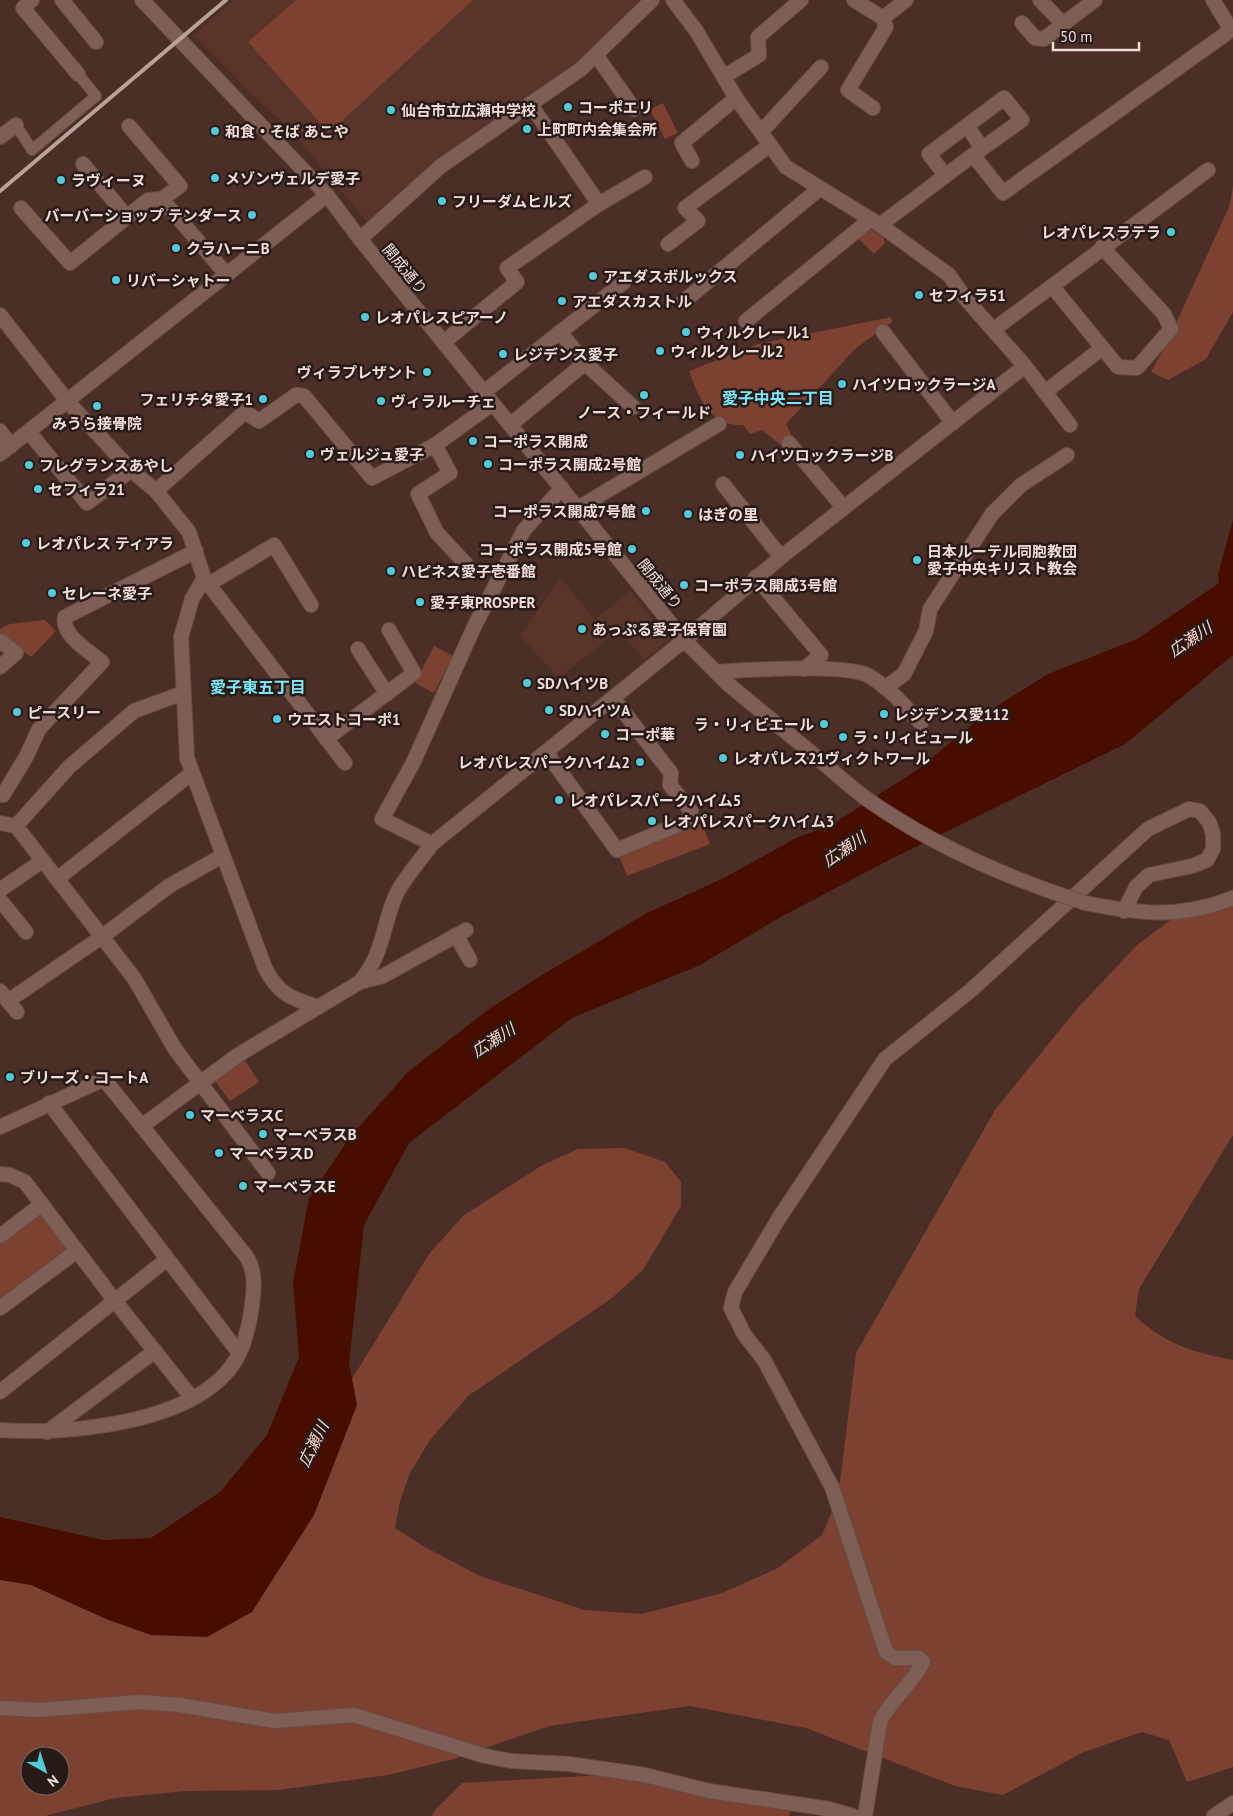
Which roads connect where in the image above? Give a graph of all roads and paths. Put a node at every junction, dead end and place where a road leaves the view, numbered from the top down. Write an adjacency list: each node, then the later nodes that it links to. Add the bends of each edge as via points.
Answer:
1 (32, 0): 19 (street, via 23,8)
2 (62, 0): 16 (street)
3 (142, 0): 38 (street, 開成通り)
4 (652, 0): 17 (street)
5 (673, 0): 20 (street)
6 (801, 0): 20 (street, via 758,37 759,55)
7 (854, 0): 12 (street)
8 (906, 0): 12 (street)
9 (1040, 0): 14 (street)
10 (1095, 0): 14 (street)
11 (1213, 0): 15 (street)
12 (883, 18): 24 (street, via 886,28 848,90)
13 (1022, 23): 14 (street, via 1036,38 1044,39)
14 (1063, 24)
15 (1232, 31): 31 (street, via 1002,193)
16 (96, 42)
17 (596, 55): 22 (street, via 564,82); 23 (street)
18 (821, 67): 28 (street)
19 (78, 74): 25 (street, via 96,96 32,150)
20 (725, 76): 21 (street)
21 (736, 98): 28 (street); 32 (street, via 677,142)
22 (530, 104): 40 (street); 44 (street, via 440,166)
23 (634, 108)
24 (873, 108)
25 (16, 125): 29 (street)
26 (130, 126): 39 (street, via 180,186)
27 (967, 126): 31 (street); 31 (street, via 1004,98 1022,120); 35 (street, via 929,154)
28 (760, 132): 30 (street)
29 (0, 137)
30 (770, 145): 37 (street, via 786,167); 45 (street, via 686,208 698,220)
31 (978, 152): 35 (street)
32 (692, 161)
33 (83, 164): 42 (street)
34 (1208, 170): 46 (street)
35 (945, 175): 43 (street)
36 (645, 177): 40 (street)
37 (819, 189): 43 (street); 50 (street)
38 (327, 195): 44 (street, 開成通り); 47 (street)
39 (162, 199): 42 (street, via 148,200); 47 (street)
40 (598, 204): 56 (street, via 507,268 517,282)
41 (21, 208): 42 (street, via 70,262)
42 (127, 217)
43 (875, 222): 51 (street); 53 (street, via 949,275 964,298)
44 (360, 240): 56 (street, 開成通り)
45 (668, 244)
46 (1102, 247): 49 (street); 57 (street, via 1164,314 1171,329 1137,368 1118,367)
47 (227, 276): 62 (street)
48 (624, 282): 54 (street)
49 (1052, 286): 53 (street); 57 (street)
50 (684, 302)
51 (746, 321)
52 (3, 325): 62 (street)
53 (993, 330): 59 (street)
54 (560, 332): 58 (street); 60 (street)
55 (883, 332): 65 (street)
56 (444, 342): 60 (street, 開成通り)
57 (1101, 349): 61 (street)
58 (585, 363): 64 (street); 68 (street)
59 (1025, 366): 61 (street); 65 (street)
60 (484, 392): 63 (street, 開成通り)
61 (1045, 392): 67 (street)
62 (68, 402): 70 (street); 76 (street)
63 (492, 404): 68 (street, 開成通り); 72 (street)
64 (633, 407)
65 (953, 423): 81 (street)
66 (719, 424): 80 (street)
67 (1070, 424)
68 (510, 425): 78 (street, 開成通り)
69 (0, 431): 73 (street)
70 (29, 432): 73 (street); 76 (street, via 87,503)
71 (789, 443): 81 (street)
72 (435, 445): 79 (street, via 372,478 304,396 296,395 259,421 245,412); 84 (street, via 450,473 418,494 437,533)
73 (12, 446): 74 (street)
74 (0, 454)
75 (1067, 455): 95 (street, via 1022,484 992,514 930,609 926,630 904,674)
76 (131, 470): 79 (street)
77 (723, 484): 83 (street)
78 (562, 488): 80 (street, 開成通り); 107 (street, via 524,530 474,627 413,763 382,819)
79 (156, 491): 82 (street, via 189,532)
80 (578, 508): 89 (street, 開成通り)
81 (844, 508): 83 (street)
82 (196, 551): 86 (street); 104 (street, via 65,617 63,624 67,631 102,662 39,729 26,757)
83 (781, 557): 85 (street)
84 (466, 564)
85 (756, 577): 89 (street); 93 (street, via 821,654)
86 (207, 581): 87 (street, via 274,545); 96 (street, via 192,598 181,637); 100 (street)
87 (311, 605)
88 (389, 630): 97 (street, via 414,673)
89 (684, 640): 94 (street, 開成通り); 98 (street)
90 (0, 641): 92 (street, via 16,653)
91 (358, 649): 97 (street)
92 (0, 667)
93 (804, 669): 94 (street); 95 (street, via 869,675)
94 (716, 672): 114 (street, 開成通り, bridge, via 864,797 933,840 1000,873 1085,903)
95 (885, 688): 99 (street)
96 (183, 693): 103 (street, via 187,758); 106 (street, via 134,711 69,767)
97 (387, 694): 100 (street)
98 (613, 698): 101 (street); 101 (street, via 671,773 670,785 690,812 688,821 617,850)
99 (921, 723)
100 (326, 739): 102 (street)
101 (546, 752): 107 (street)
102 (345, 763)
103 (192, 773): 108 (street); 110 (street)
104 (1, 795)
105 (0, 823): 106 (street)
106 (16, 826): 109 (street)
107 (432, 844): 118 (street, via 396,894 385,922 380,950)
108 (222, 856): 116 (street, via 169,886); 120 (street, via 273,984 285,994)
109 (42, 860): 110 (street); 111 (street)
110 (56, 879): 116 (street)
111 (0, 890)
112 (1233, 898): 114 (street, 開成通り, via 1196,910 1165,914)
113 (0, 900): 115 (street)
114 (1124, 911): 143 (street, via 1136,887 1149,875 1207,860 1213,849 1214,834 1200,811 1189,809 1148,829 970,991 886,1059 779,1218 735,1292 731,1308 744,1334 764,1360 832,1487 886,1652 895,1658 919,1658 923,1662 880,1722)
115 (26, 932)
116 (104, 936): 119 (street); 122 (street, via 134,978 175,1049)
117 (470, 960): 118 (street, via 461,933 383,976)
118 (360, 982): 120 (street)
119 (4, 996): 121 (street)
120 (318, 1008): 122 (street)
121 (17, 1012)
122 (200, 1081): 124 (street); 126 (street)
123 (49, 1103): 124 (street, via 104,1079); 125 (street); 131 (street)
124 (142, 1126): 135 (street, via 250,1262 252,1304)
125 (0, 1127)
126 (268, 1172)
127 (0, 1174): 128 (street, via 25,1182)
128 (42, 1204): 129 (street); 130 (street)
129 (0, 1236)
130 (77, 1251): 132 (street); 133 (street)
131 (166, 1260): 132 (street); 135 (street)
132 (115, 1301): 134 (street); 136 (street)
133 (0, 1308)
134 (155, 1351): 137 (street); 139 (street)
135 (239, 1353): 137 (street, via 219,1380)
136 (0, 1392)
137 (192, 1398): 139 (street, via 159,1412 106,1426)
138 (0, 1430): 139 (street)
139 (47, 1432)
140 (0, 1708): 142 (street, via 39,1710 140,1702 180,1704 275,1721 354,1715 485,1756 645,1775 709,1791 828,1809)
141 (1233, 1803): 144 (street)
142 (853, 1816)
143 (865, 1816)
144 (1214, 1816)

